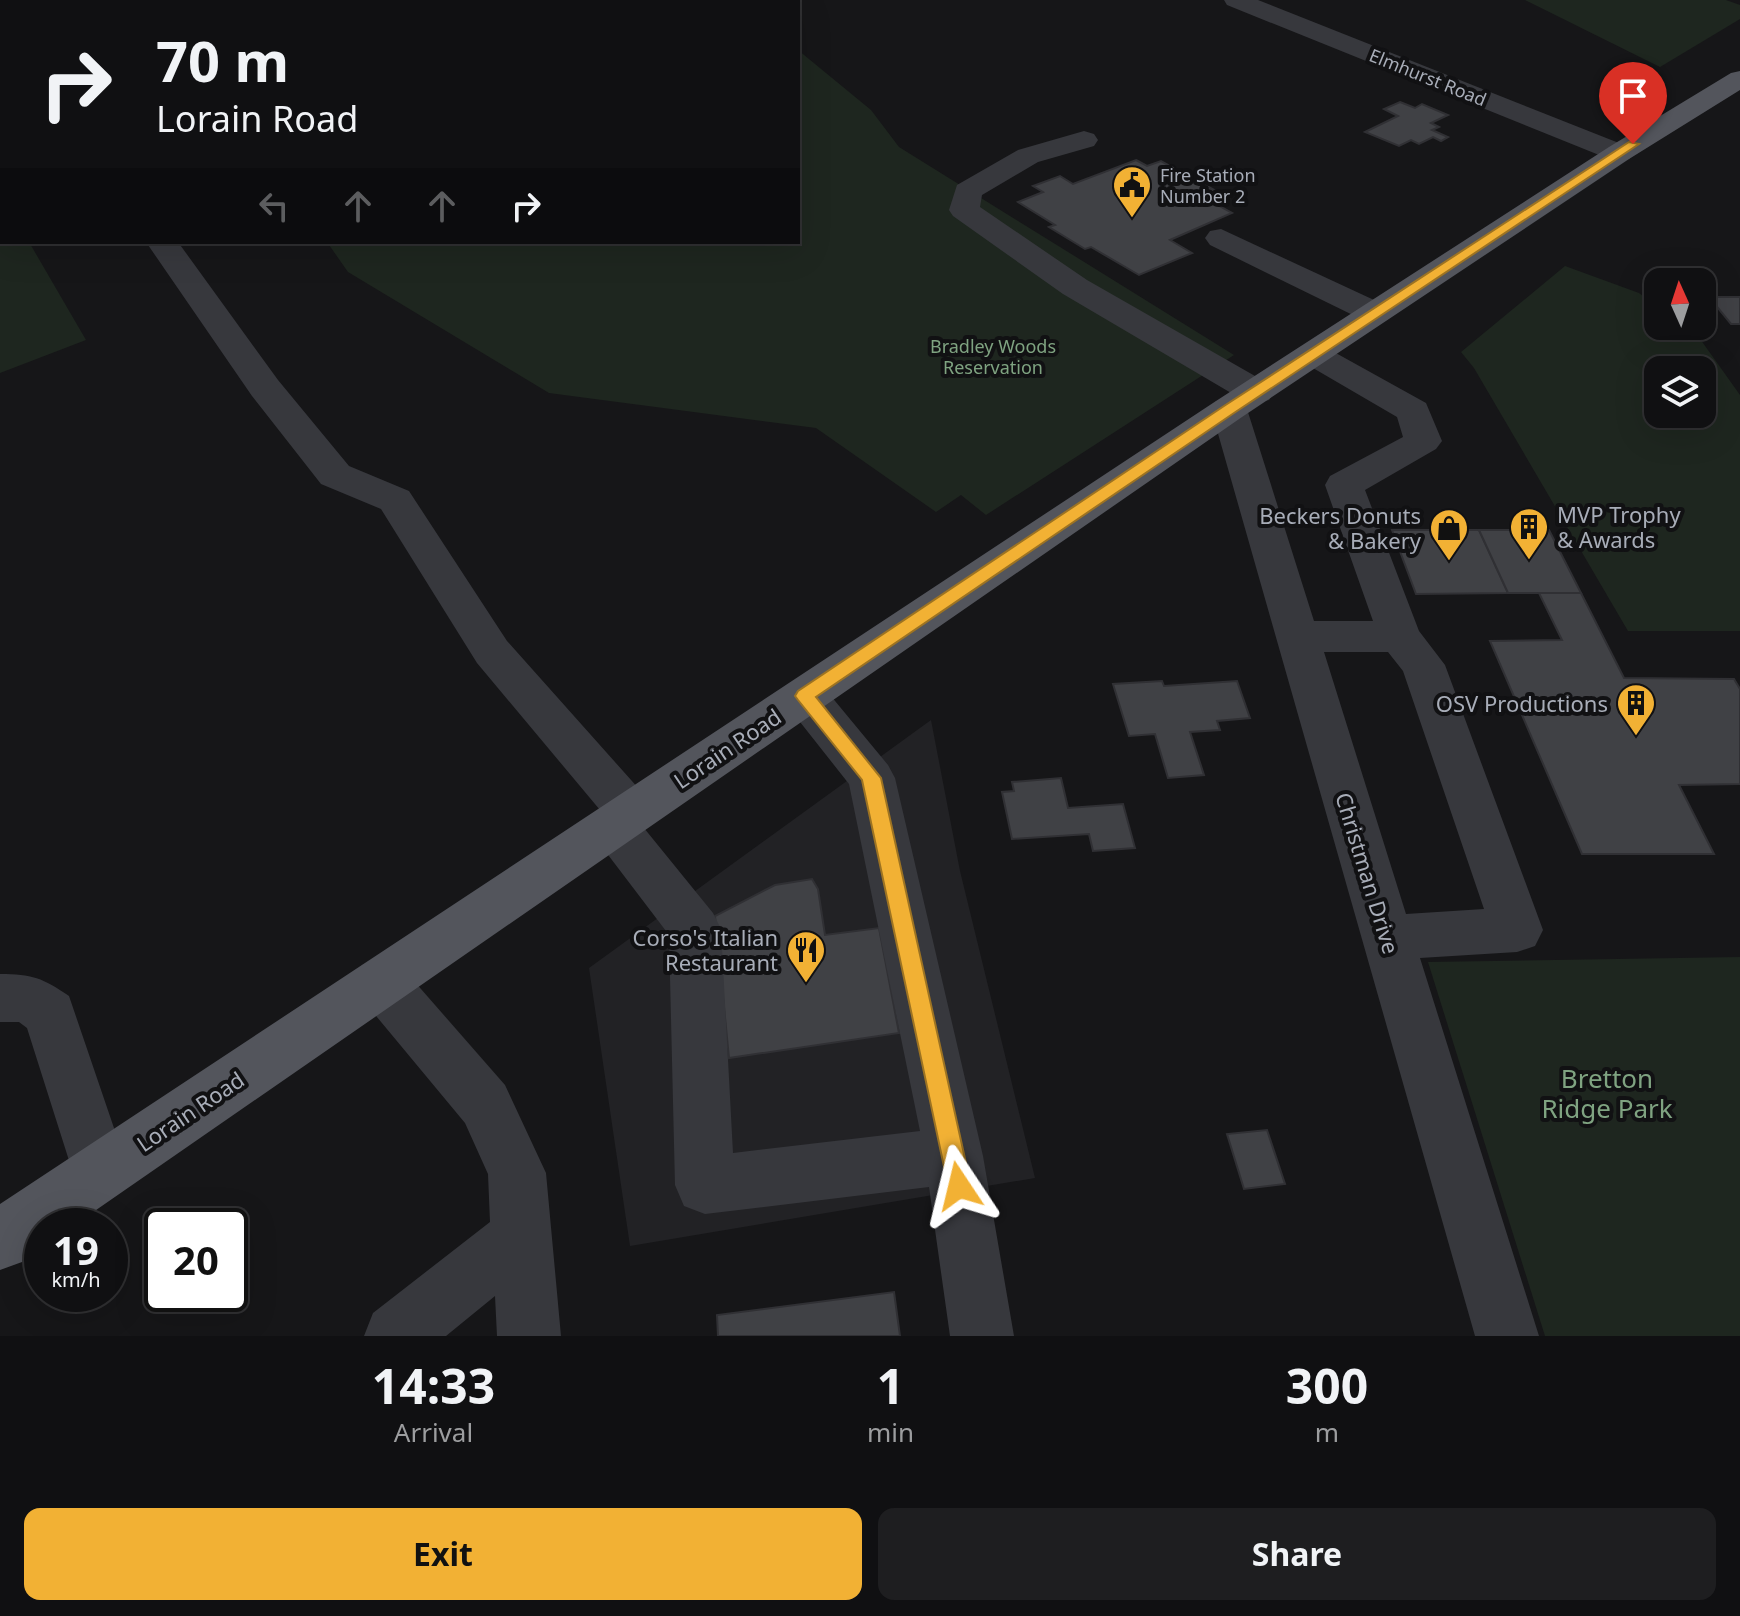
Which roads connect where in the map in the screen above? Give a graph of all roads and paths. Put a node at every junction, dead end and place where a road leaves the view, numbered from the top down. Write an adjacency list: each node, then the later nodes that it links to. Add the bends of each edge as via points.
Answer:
1 (1236, 0): 3 (street, Elmhurst Road)
2 (1336, 12): 3 (street)
3 (1357, 48): 6 (street, Elmhurst Road)
4 (1740, 79): 6 (main road, Lorain Road)
5 (1084, 140): 11 (street, via 1028,156 997,173 968,191 964,210)
6 (1619, 153): 9 (main road, Lorain Road)
7 (1221, 238): 9 (street)
8 (163, 244): 15 (street, via 265,388 335,475 395,500 492,652)
9 (1375, 313): 10 (main road, Lorain Road)
10 (1313, 354): 11 (main road, Lorain Road); 13 (street, via 1413,411 1423,441 1344,485)
11 (1242, 401): 12 (street, Christman Drive); 14 (main road, Lorain Road)
12 (1297, 636): 13 (street); 16 (street, Christman Drive)
13 (1400, 637): 16 (street, via 1423,665 1517,930)
14 (805, 696): 15 (main road, Lorain Road); 19 (street, via 871,778)
15 (622, 819): 17 (main road, Lorain Road); 19 (street, via 695,929 705,1185)
16 (1387, 937): 26 (street, Christman Drive)
17 (381, 982): 20 (main road, Lorain Road); 21 (street, via 485,1104 517,1173)
18 (0, 998): 20 (street, via 28,998 50,1013)
19 (954, 1156): 25 (street)
20 (100, 1172): 22 (main road, Lorain Road)
21 (521, 1236): 23 (street); 24 (street)
22 (0, 1240)
23 (396, 1336)
24 (529, 1336)
25 (982, 1336)
26 (1507, 1336)

